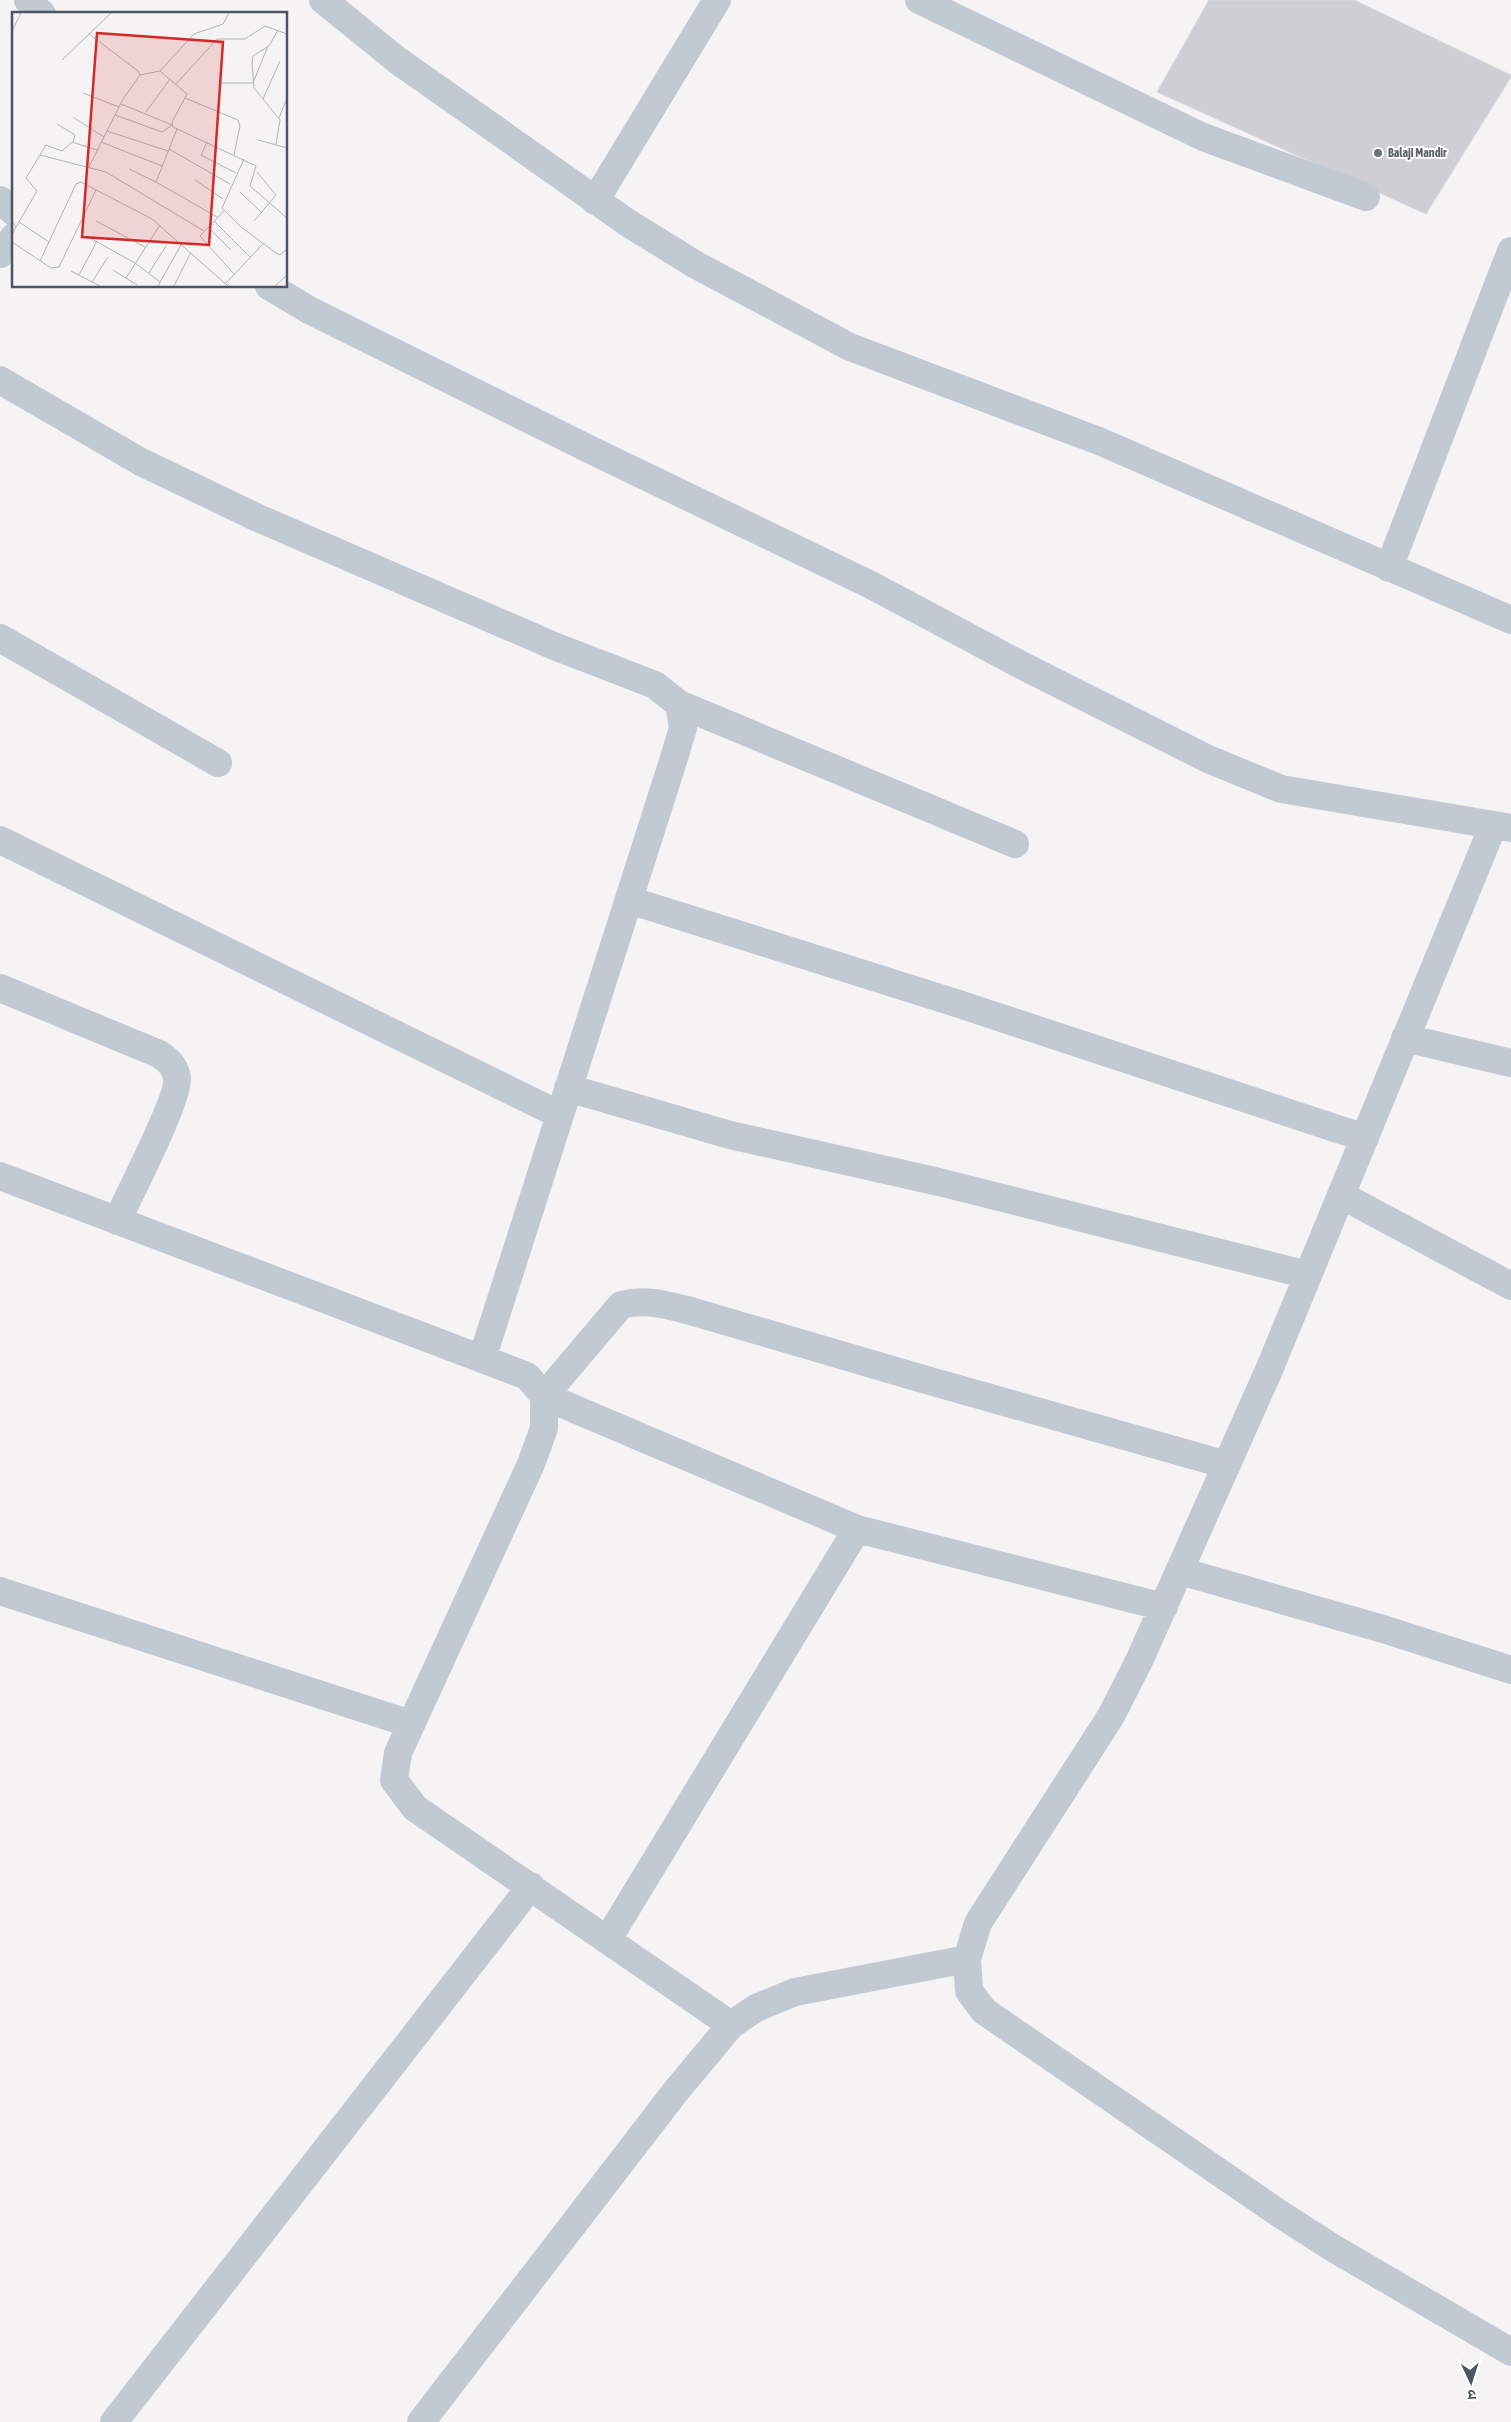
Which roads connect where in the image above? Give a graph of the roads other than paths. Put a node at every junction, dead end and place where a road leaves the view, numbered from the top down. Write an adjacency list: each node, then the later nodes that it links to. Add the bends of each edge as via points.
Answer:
1 (28, 0): 5 (street)
2 (717, 0): 8 (street)
3 (919, 0): 6 (street, via 1203,137)
4 (327, 1): 8 (street, via 398,60)
5 (40, 12)
6 (1366, 197)
7 (0, 200): 9 (street)
8 (595, 201): 15 (street, via 696,265 850,347 1099,441)
9 (12, 210)
10 (12, 239): 12 (street)
11 (1511, 251): 15 (street)
12 (0, 254)
13 (272, 288): 20 (street, via 577,444 871,585 1208,759 1281,789)
14 (0, 380): 18 (street, via 141,462 186,484 554,646 656,685)
15 (1389, 568): 16 (street)
16 (1511, 620)
17 (0, 638): 19 (street)
18 (678, 704): 22 (street); 23 (street, via 683,728)
19 (218, 763)
20 (1502, 827): 25 (street)
21 (0, 840): 28 (street)
22 (1015, 844)
23 (629, 900): 27 (street); 29 (street, via 959,1004)
24 (0, 988): 32 (street, via 159,1054 172,1063 177,1079 172,1102)
25 (1405, 1038): 26 (street); 29 (street)
26 (1511, 1063)
27 (568, 1088): 28 (street); 33 (street, via 730,1135 940,1182)
28 (560, 1115): 35 (street)
29 (1365, 1138): 31 (street)
30 (0, 1176): 32 (street)
31 (1341, 1195): 33 (street); 34 (street)
32 (117, 1221): 35 (street)
33 (1308, 1275): 37 (street)
34 (1511, 1286)
35 (482, 1359): 36 (street, via 527,1376)
36 (544, 1396): 37 (street, via 621,1305 652,1302); 38 (street); 43 (street, via 544,1428 531,1464)
37 (1227, 1465): 39 (street)
38 (857, 1529): 41 (street); 45 (street)
39 (1180, 1571): 41 (street); 42 (street, via 1383,1629)
40 (0, 1591): 43 (street)
41 (1164, 1607): 46 (street, via 1111,1716 978,1923)
42 (1511, 1670)
43 (411, 1724): 44 (street, via 398,1753 394,1780 415,1808)
44 (531, 1886): 45 (street); 49 (street)
45 (608, 1939): 47 (street)
46 (967, 1959): 47 (street, via 795,1992 756,2008); 48 (street, via 969,1991 984,2011 1280,2214)
47 (731, 2026): 50 (street, via 676,2091)
48 (1511, 2352)
49 (114, 2422)
50 (421, 2422)

